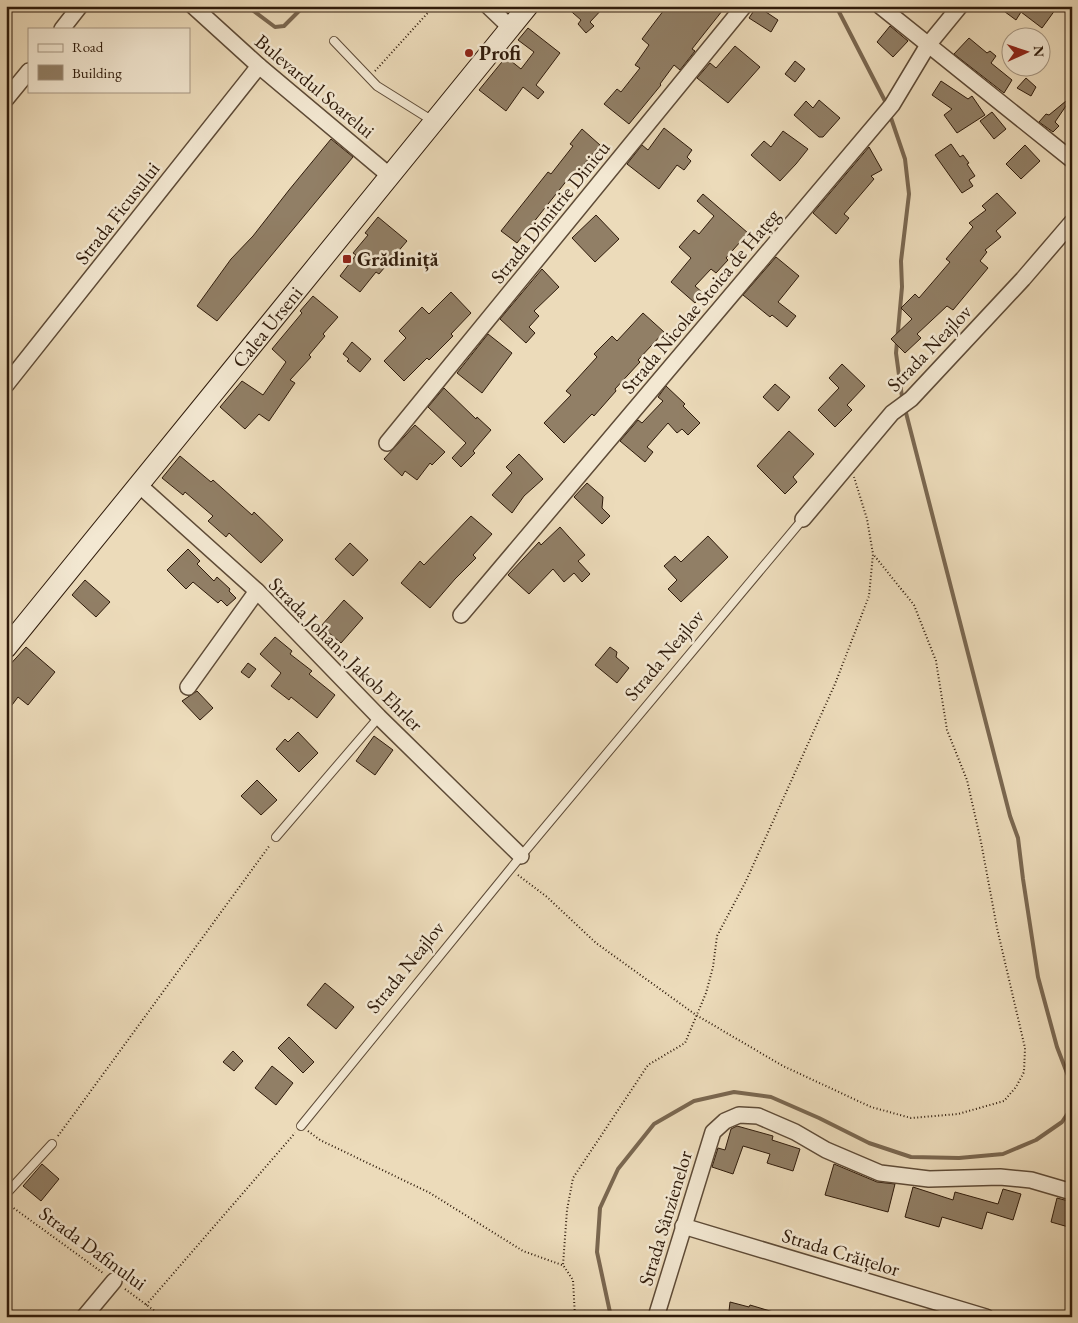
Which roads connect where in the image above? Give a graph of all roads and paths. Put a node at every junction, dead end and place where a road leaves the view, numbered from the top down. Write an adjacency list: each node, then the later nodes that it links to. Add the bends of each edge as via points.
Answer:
1 (80, 6): 9 (street)
2 (193, 6): 13 (street, Bulevardul Soarelui)
3 (434, 6): 15 (path)
4 (488, 6): 10 (street)
5 (528, 6): 10 (street, Calea Urseni)
6 (744, 6): 22 (street, Strada Dimitrie Dinicu)
7 (880, 6): 12 (street)
8 (960, 6): 12 (street, Strada Nicolae Stoica de Hațeg)
9 (63, 28)
10 (510, 28): 17 (street, Calea Urseni)
11 (334, 41): 15 (lane)
12 (928, 45): 18 (street); 28 (street, Strada Nicolae Stoica de Hațeg, via 892,105)
13 (259, 66): 19 (street, Bulevardul Soarelui); 21 (street, Strada Ficusului)
14 (28, 72): 16 (street)
15 (369, 78): 17 (lane)
16 (6, 99)
17 (434, 122): 19 (street, Calea Urseni)
18 (1069, 152)
19 (390, 176): 24 (street, Calea Urseni)
20 (1072, 222): 23 (street, Strada Neajlov, via 911,399 892,412)
21 (6, 385)
22 (387, 443)
23 (850, 463): 25 (street, Strada Neajlov); 26 (path, via 867,519)
24 (139, 484): 27 (street, Strada Johann Jakob Ehrler); 29 (street, Calea Urseni)
25 (803, 519): 33 (lane, Strada Neajlov)
26 (873, 554): 35 (path, via 869,596 827,702 746,882 717,936 706,994); 35 (path, via 914,605 936,661 948,730 967,780 981,842 1025,1048 1024,1072 1004,1101 958,1114 911,1118 871,1108 783,1066)
27 (257, 591): 30 (street); 31 (street, Strada Johann Jakob Ehrler)
28 (461, 615)
29 (6, 648)
30 (188, 687)
31 (379, 717): 32 (lane); 33 (street, Strada Johann Jakob Ehrler)
32 (276, 837): 37 (path)
33 (521, 856): 34 (lane, Strada Neajlov)
34 (511, 869): 35 (path, via 547,897 596,943); 36 (lane, Strada Neajlov)
35 (696, 1015): 42 (path, via 685,1043 648,1065 573,1178)
36 (300, 1126): 42 (path, via 320,1140 430,1193 523,1251); 44 (path)
37 (52, 1144): 39 (lane)
38 (1072, 1192): 41 (street, Strada Sânzienelor, via 1031,1180 1000,1177 929,1179 880,1173 758,1116 739,1116 724,1120 713,1132)
39 (6, 1194)
40 (6, 1202): 43 (path, Strada Dafinului)
41 (683, 1226): 48 (street, Strada Sânzienelor); 49 (street, Strada Crăițelor)
42 (563, 1265): 47 (path, via 573,1280)
43 (114, 1281): 44 (path, Strada Dafinului); 45 (street)
44 (146, 1305): 46 (path, Strada Dafinului)
45 (84, 1317)
46 (163, 1317)
47 (575, 1317)
48 (656, 1317)
49 (986, 1317)

